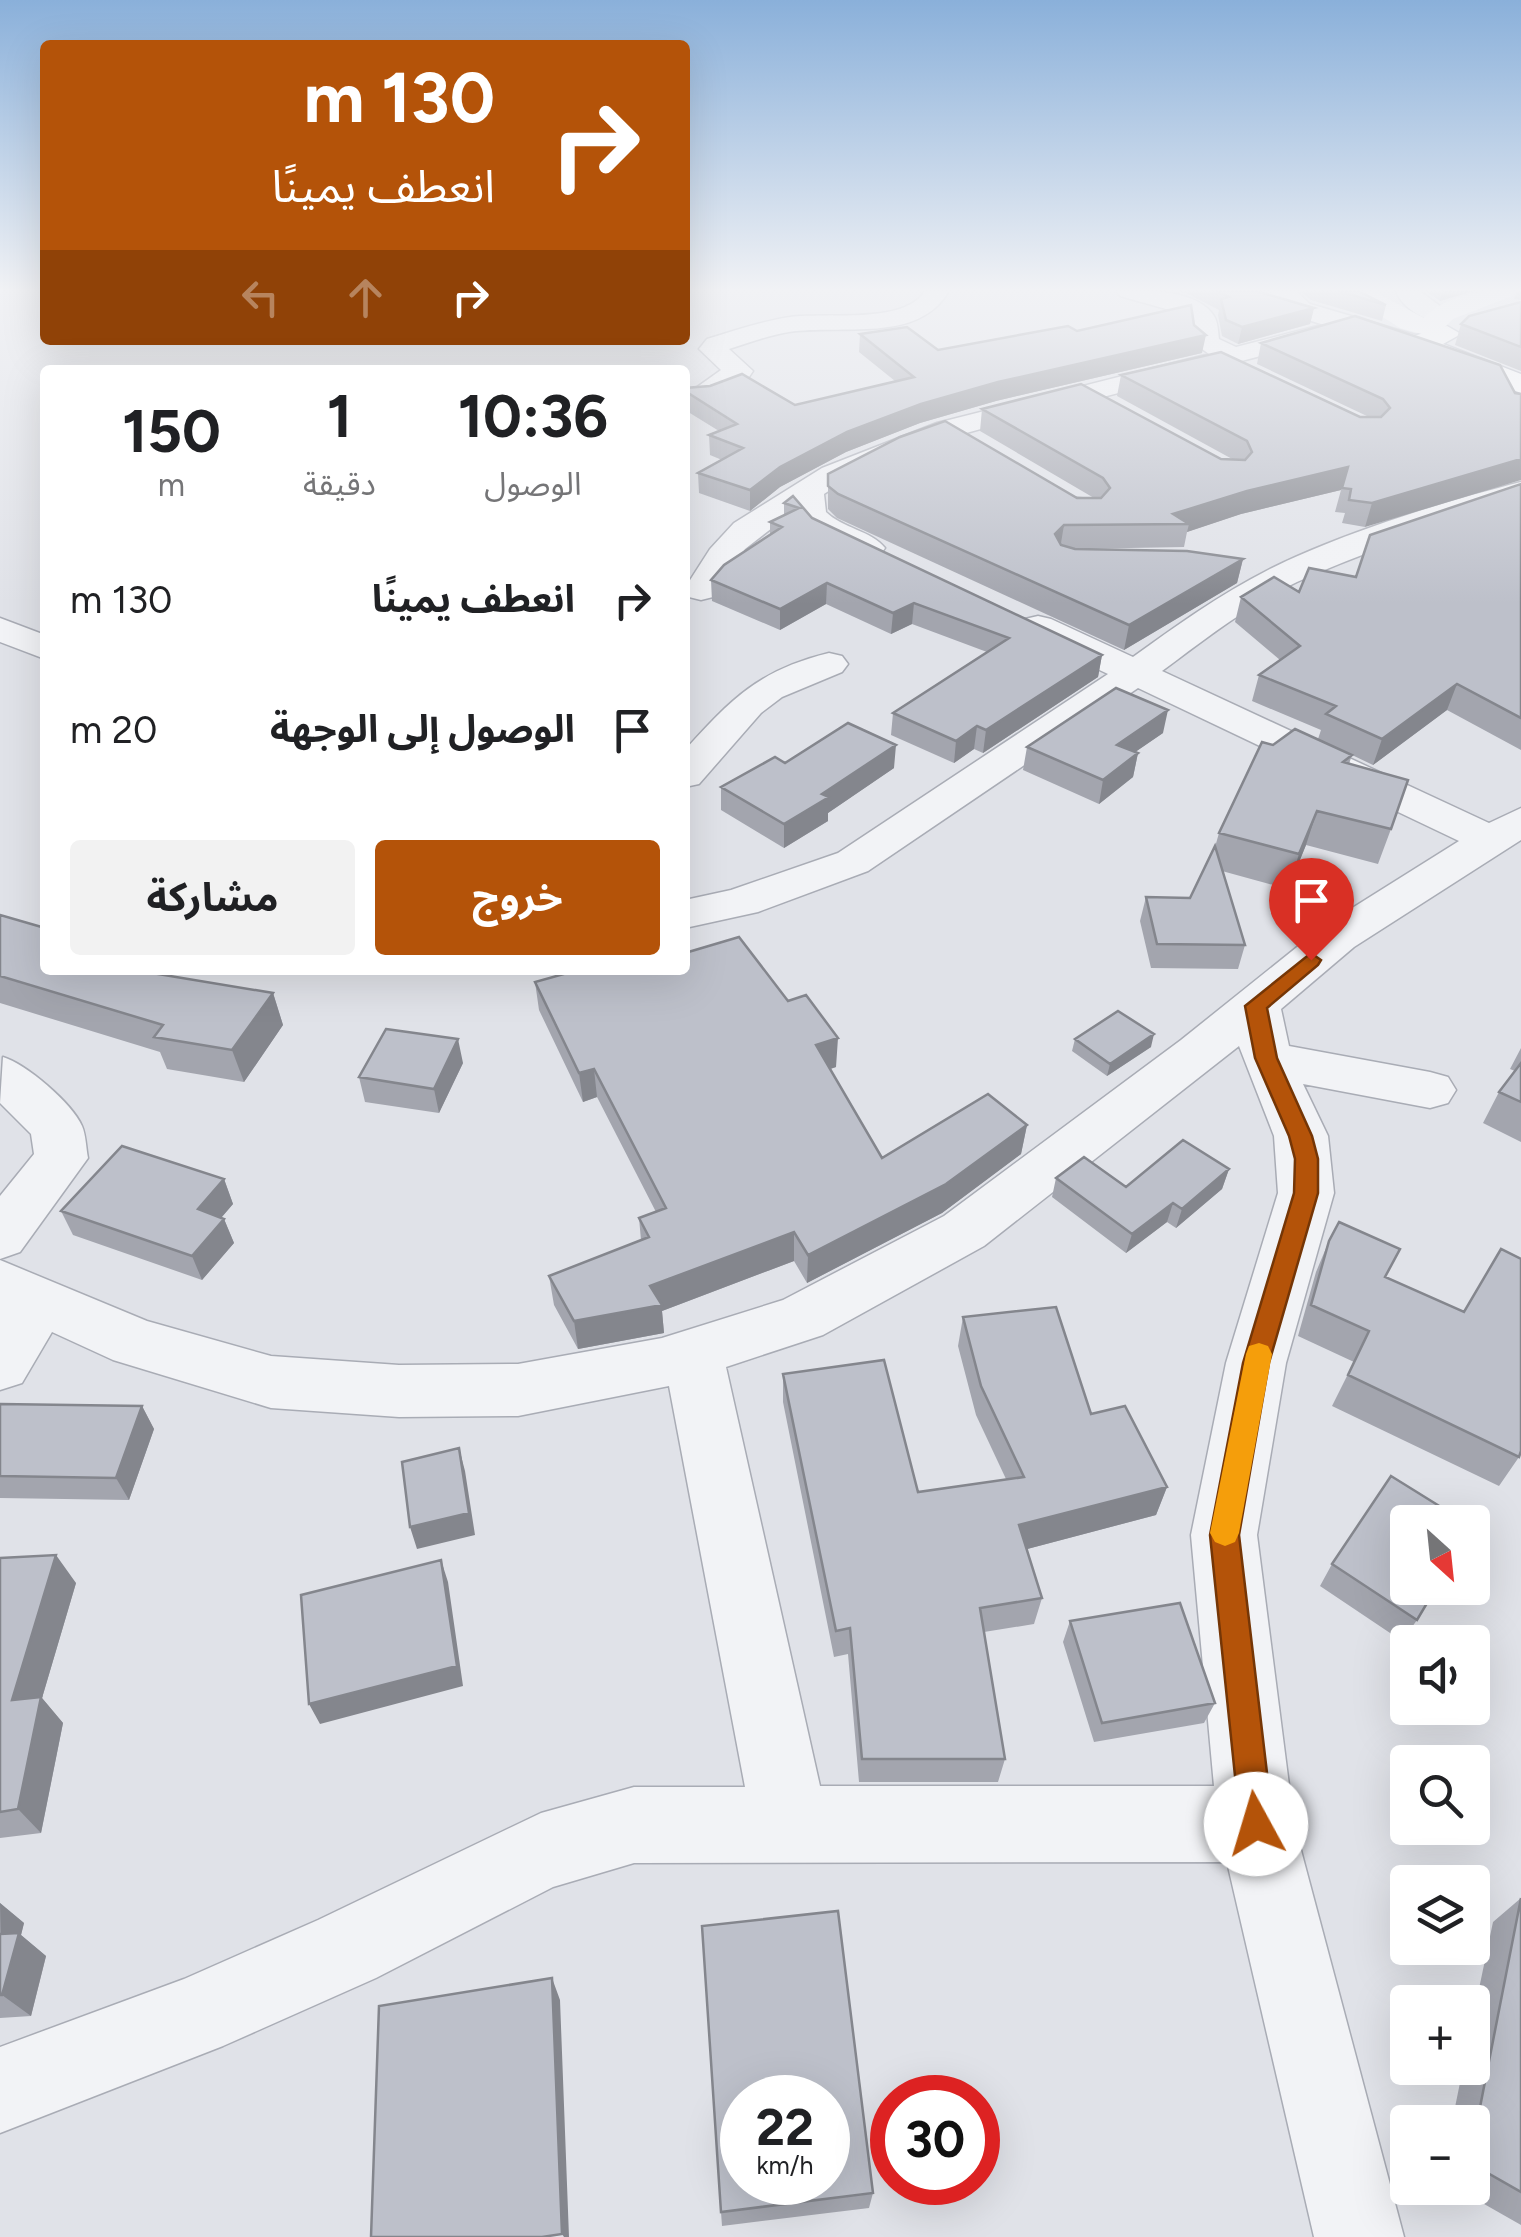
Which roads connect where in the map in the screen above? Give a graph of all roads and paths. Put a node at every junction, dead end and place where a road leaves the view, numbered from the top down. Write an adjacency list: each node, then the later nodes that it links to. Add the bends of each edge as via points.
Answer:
1 (1073, 395): 4 (street)
2 (1086, 395): 3 (street)
3 (1127, 417)
4 (947, 429): 5 (street); 6 (street)
5 (978, 446)
6 (809, 490): 8 (street, via 808,515); 11 (street, via 762,512 732,538)
7 (1521, 492): 10 (street)
8 (894, 560)
9 (1232, 568): 10 (street)
10 (1282, 576): 16 (street, via 1214,615)
11 (701, 590)
12 (1014, 615): 16 (street)
13 (1, 629): 14 (street)
14 (40, 646)
15 (828, 664): 17 (street, via 747,704)
16 (1134, 674): 18 (street); 19 (street, via 853,862 742,902)
17 (690, 769)
18 (1505, 830): 20 (street, via 1338,937)
19 (690, 913)
20 (1261, 1032): 22 (street, via 1368,1081); 25 (street, via 964,1231 802,1318); 28 (street, via 1300,1136 1306,1193 1256,1363 1224,1535)
21 (3, 1075): 23 (street, via 56,1127 61,1158)
22 (1430, 1090)
23 (0, 1238)
24 (20, 1292): 25 (street, via 134,1342 271,1382 518,1390); 26 (street)
25 (693, 1353): 27 (street)
26 (0, 1365)
27 (790, 1824): 28 (street); 29 (street, via 634,1825 540,1852 279,1980)
28 (1256, 1824): 30 (street)
29 (0, 2090)
30 (1359, 2237)

